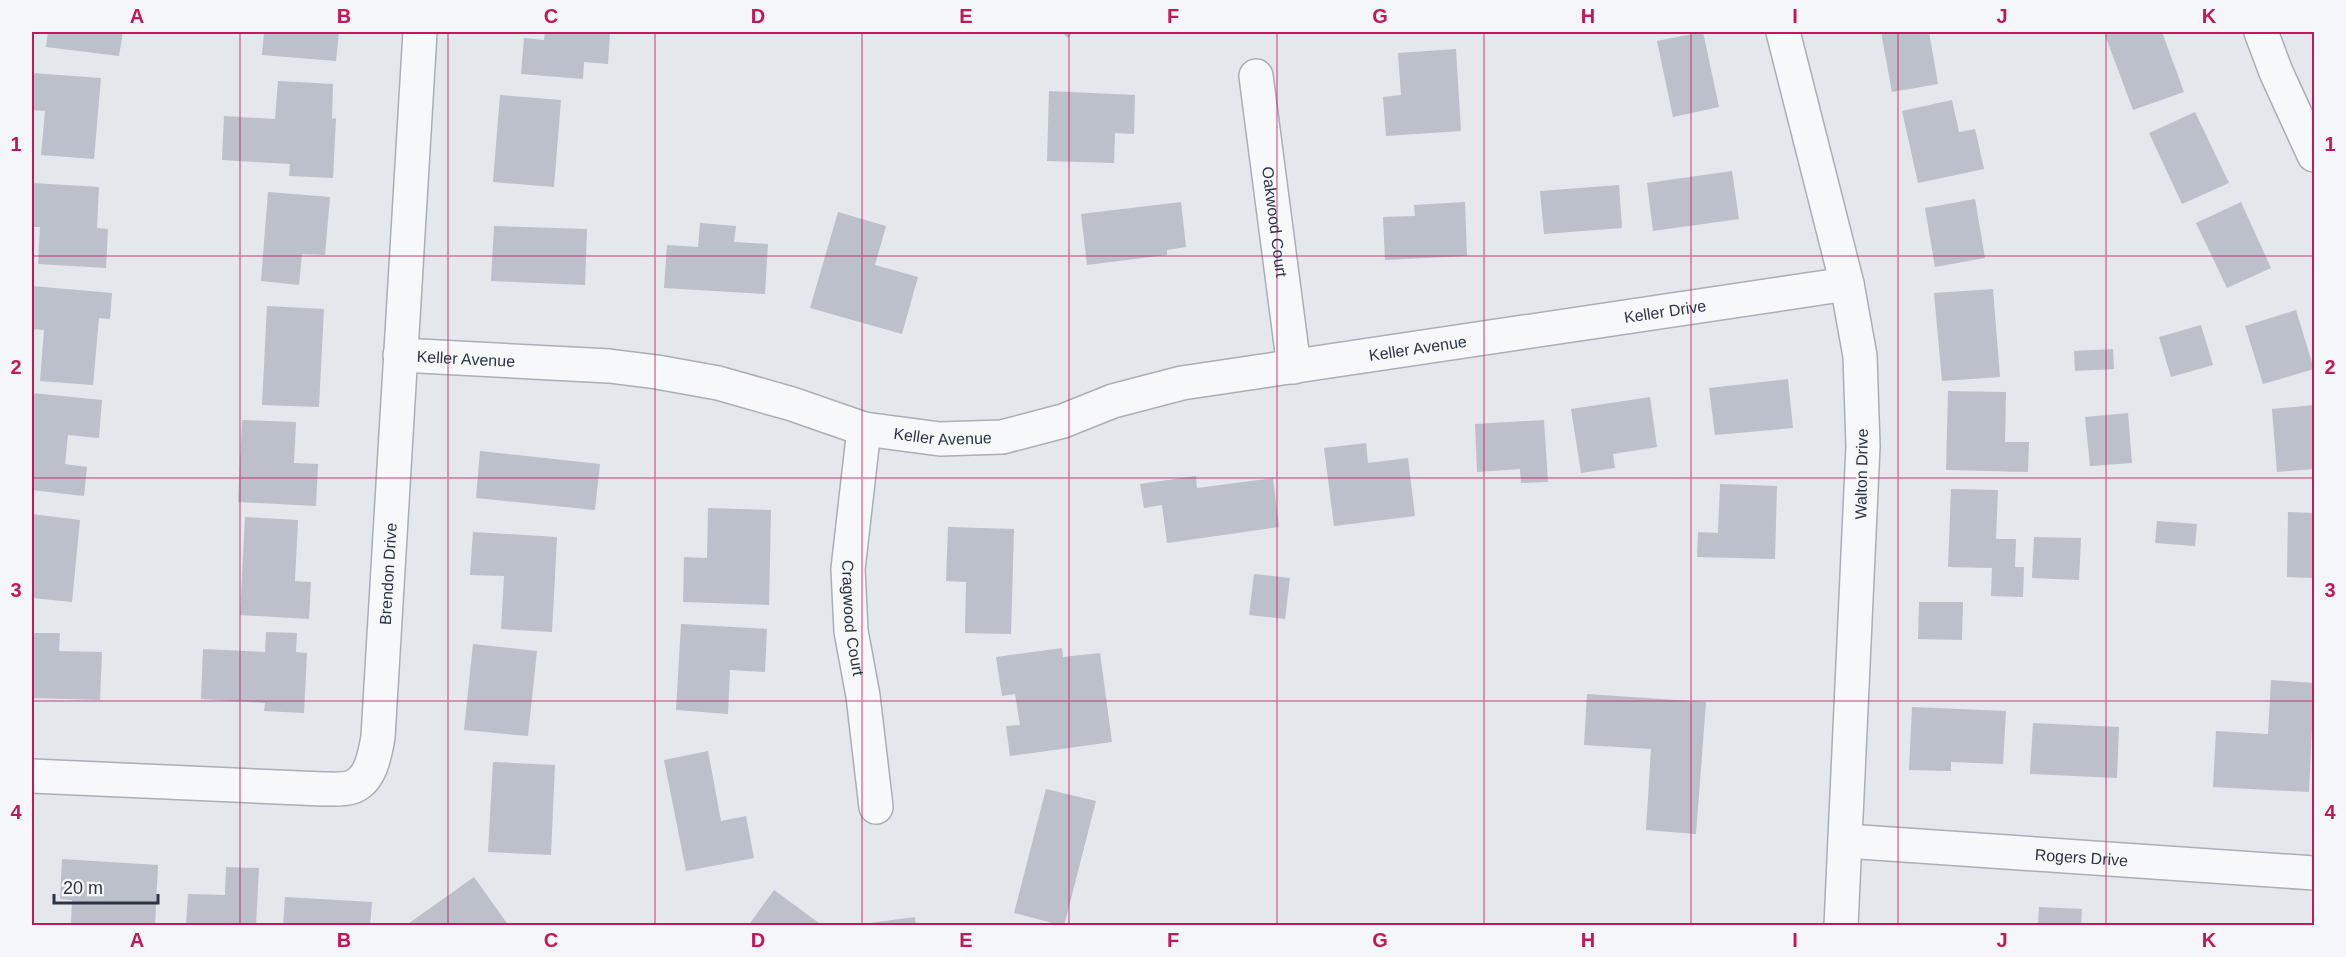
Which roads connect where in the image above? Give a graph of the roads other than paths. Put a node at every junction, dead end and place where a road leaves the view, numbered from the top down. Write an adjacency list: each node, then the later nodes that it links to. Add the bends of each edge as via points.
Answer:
1 (420, 32): 8 (street, Brendon Drive)
2 (1784, 32): 6 (street, Walton Drive)
3 (2261, 32): 5 (street)
4 (1256, 76): 9 (street, Oakwood Court)
5 (2314, 155)
6 (1847, 285): 7 (street, Keller Drive); 13 (street, Walton Drive, via 1860,356 1863,446)
7 (1484, 339): 9 (street, Keller Avenue)
8 (400, 356): 10 (street, Keller Avenue, via 609,366 657,372 718,383); 11 (street, Brendon Drive, via 378,737 366,776 352,787 323,789)
9 (1294, 367): 10 (street, Keller Avenue, via 1182,383 1002,437 940,439)
10 (864, 429): 12 (street, Cragwood Court, via 848,569 851,631)
11 (32, 776)
12 (876, 807)
13 (1846, 841): 14 (street, Rogers Drive); 15 (street, Walton Drive)
14 (2314, 873)
15 (1841, 926)

